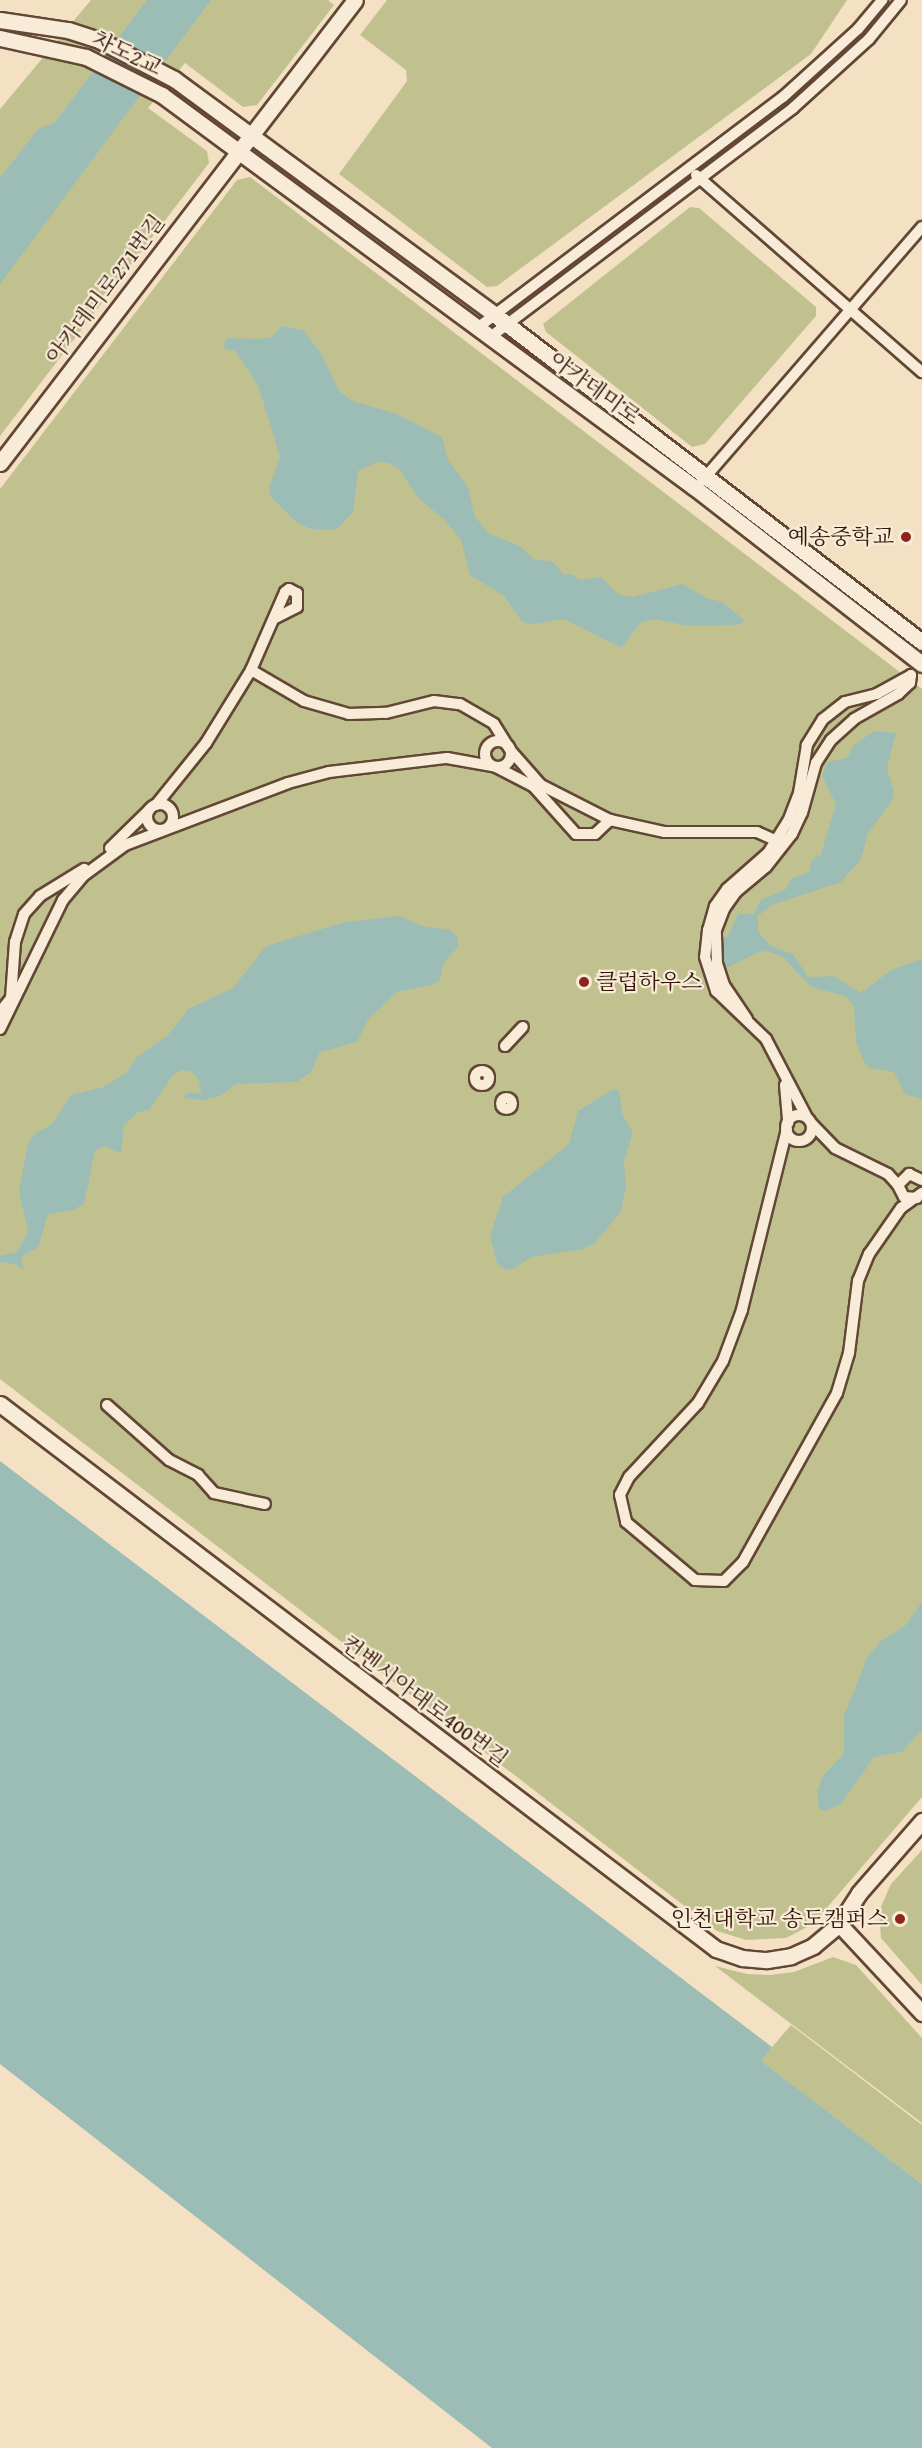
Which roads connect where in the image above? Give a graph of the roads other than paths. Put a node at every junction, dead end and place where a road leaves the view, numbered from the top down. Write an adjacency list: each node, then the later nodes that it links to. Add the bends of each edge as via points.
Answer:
1 (355, 0): 6 (main road, 아카데미로271번길)
2 (882, 0): 7 (street, via 858,29 783,97)
3 (901, 0): 8 (street, via 869,39 793,108)
4 (0, 20): 6 (main road, 차도2교, via 85,36 129,53 174,80)
5 (0, 38): 6 (main road, 차도2교, via 72,53 120,71)
6 (245, 142): 11 (main road, 아카데미로); 12 (main road, 아카데미로); 14 (main road, 아카데미로271번길)
7 (690, 168): 8 (street); 11 (street)
8 (699, 179): 10 (street); 11 (street)
9 (922, 227): 10 (street)
10 (850, 311): 13 (street); 15 (street)
11 (501, 320): 12 (street); 15 (main road, 아카데미로)
12 (483, 334): 16 (main road, 아카데미로)
13 (922, 372)
14 (0, 463)
15 (706, 476): 16 (street); 18 (main road, 아카데미로)
16 (695, 488): 19 (main road, 아카데미로)
17 (275, 618): 20 (street)
18 (922, 642)
19 (922, 664)
20 (251, 670): 23 (street, via 304,700 342,713 376,715 442,701 467,706); 30 (street)
21 (845, 702): 22 (street); 22 (street, via 877,694 911,675 910,683 898,694); 24 (street)
22 (854, 719): 25 (street)
23 (494, 724): 26 (street, via 496,736); 27 (street)
24 (815, 729): 25 (street); 36 (street, via 807,745 794,809)
25 (831, 740): 36 (street, via 816,763 802,813)
26 (488, 747): 27 (street, via 499,741); 28 (street); 29 (street)
27 (510, 750): 29 (street, via 508,763); 33 (street, via 542,786)
28 (472, 760): 29 (street); 34 (street, via 437,759 329,772 288,783)
29 (494, 766): 33 (street, via 533,786 576,834 595,834)
30 (167, 802): 31 (street); 32 (street)
31 (152, 808): 35 (street, via 148,823); 37 (street, via 103,854 29,907 15,942 11,998)
32 (173, 818): 34 (street); 35 (street)
33 (610, 820): 36 (street, via 664,832 743,831)
34 (185, 822): 35 (street)
35 (164, 830): 39 (street, via 117,850 74,886 49,924)
36 (781, 842): 41 (street, via 728,901 710,942 715,974 765,1040)
37 (0, 1012)
38 (523, 1027): 40 (street)
39 (0, 1029)
40 (505, 1046)
41 (783, 1076): 42 (street); 43 (street)
42 (809, 1120): 43 (street, via 793,1116); 44 (street); 45 (street)
43 (787, 1126): 46 (street); 47 (street)
44 (809, 1136): 45 (street); 46 (street)
45 (822, 1136): 48 (street, via 848,1157)
46 (797, 1140): 47 (street)
47 (784, 1150): 52 (street, via 738,1326 723,1361 702,1397 629,1477 620,1495 626,1522 695,1580 724,1581 738,1570 820,1430 844,1374 862,1269 875,1242)
48 (881, 1170): 49 (street); 50 (street)
49 (917, 1175): 50 (street)
50 (899, 1190): 51 (street); 52 (street)
51 (920, 1195): 52 (street)
52 (901, 1208)
53 (0, 1404): 59 (main road, 컨벤시아대로400번길, via 709,1946 747,1959 779,1959 813,1946)
54 (107, 1405): 55 (street, via 169,1460 198,1475 214,1493)
55 (266, 1504)
56 (922, 1821): 58 (main road)
57 (922, 1834): 58 (main road)
58 (848, 1909): 59 (main road, 컨벤시아대로400번길)
59 (838, 1924): 60 (main road)
60 (922, 2013)

